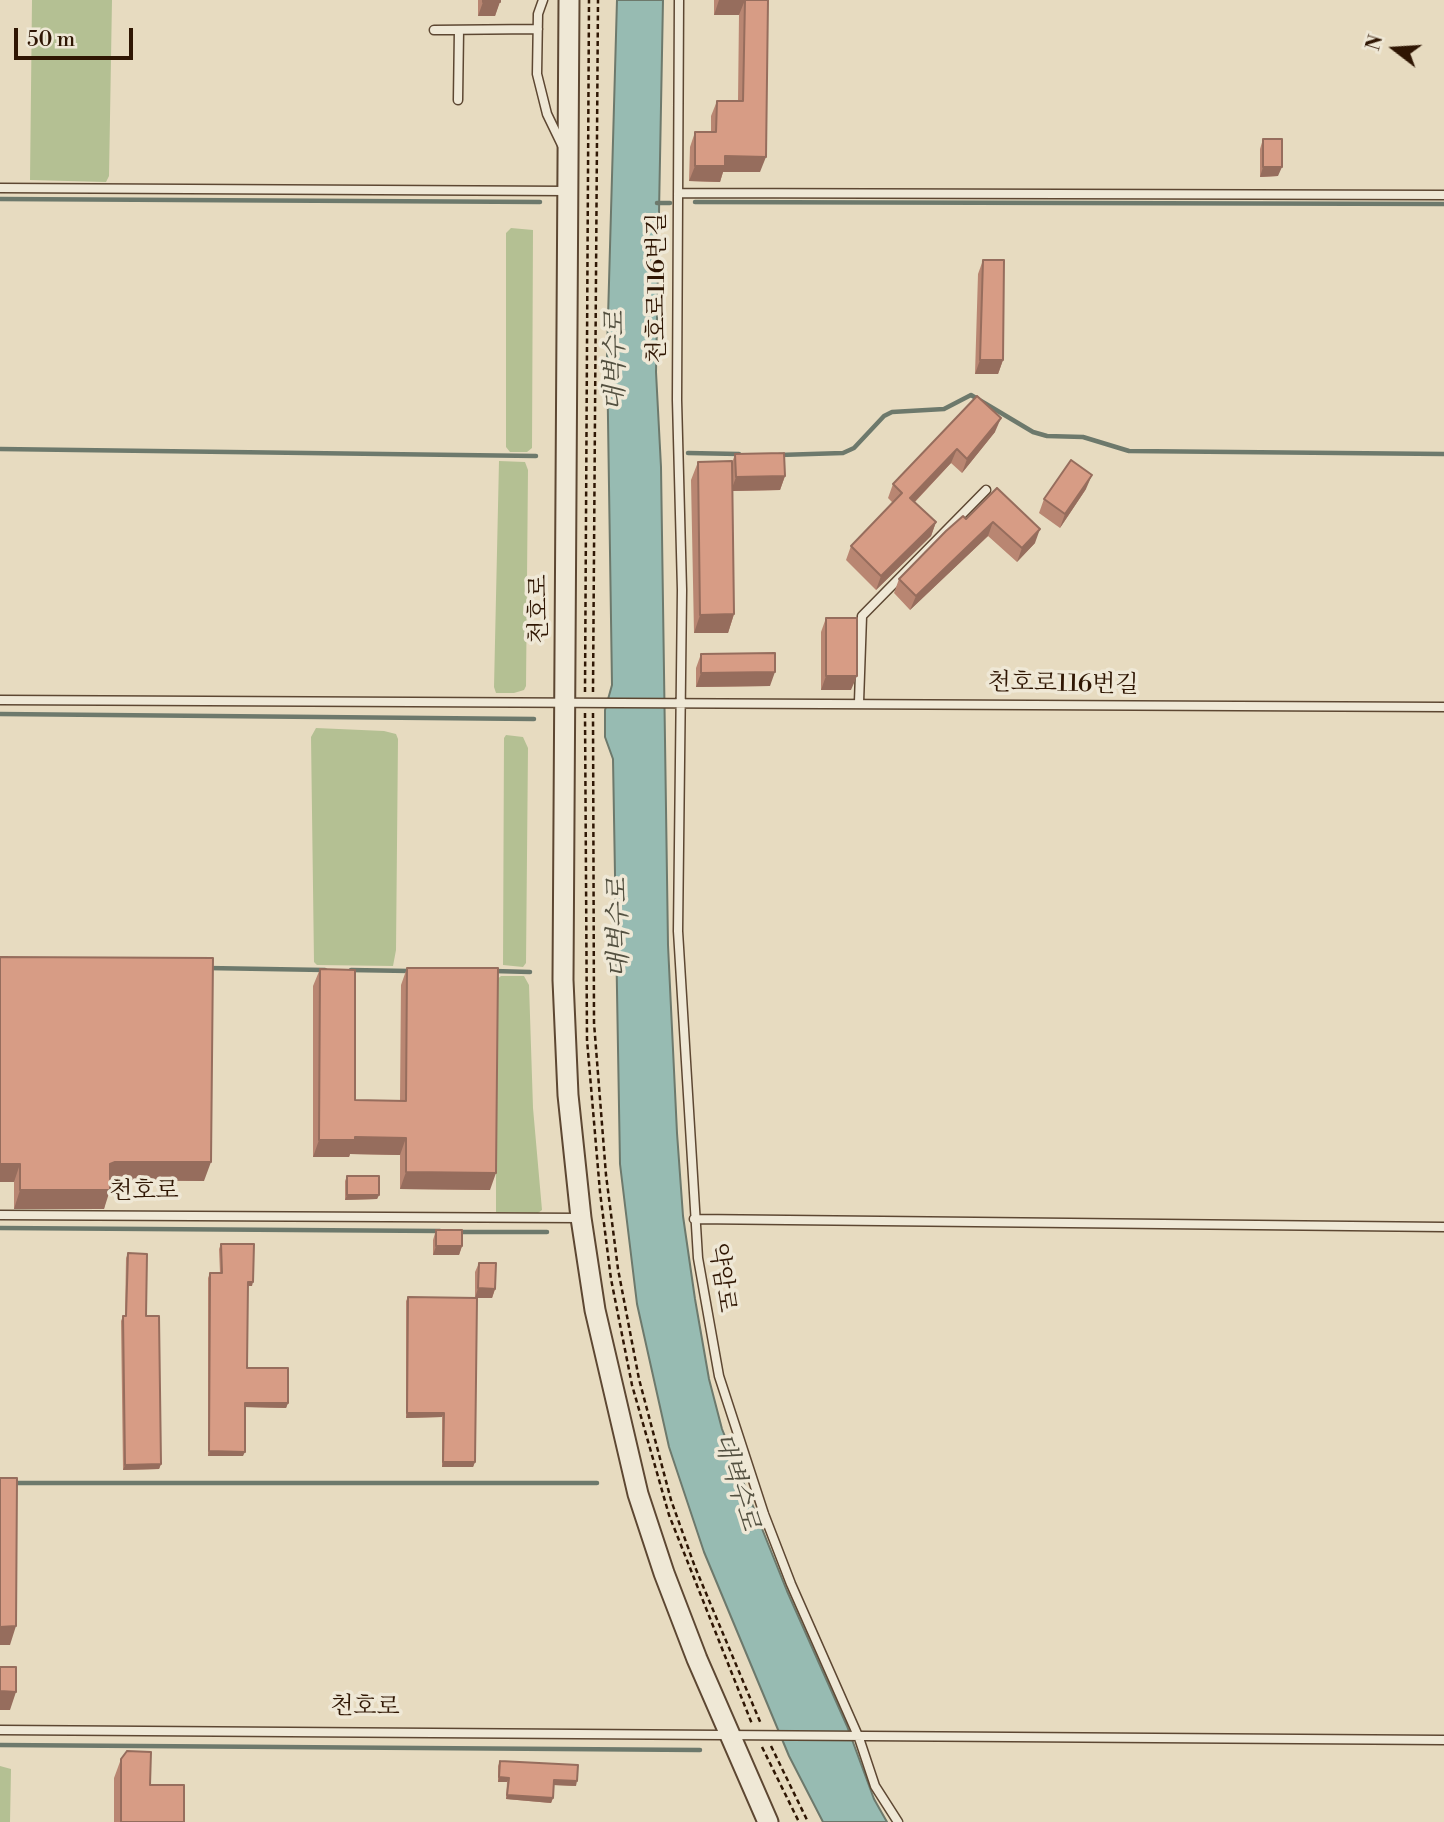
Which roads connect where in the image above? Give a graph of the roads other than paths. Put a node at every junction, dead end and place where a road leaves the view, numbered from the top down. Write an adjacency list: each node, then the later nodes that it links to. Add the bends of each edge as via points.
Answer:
1 (543, 0): 4 (lane)
2 (569, 0): 8 (street, 천호로)
3 (679, 0): 11 (lane, 천호로116번길)
4 (538, 29): 6 (lane); 8 (lane, via 539,83 547,114)
5 (434, 30): 6 (lane)
6 (459, 30): 7 (lane)
7 (458, 100)
8 (568, 158): 10 (street, 천호로)
9 (0, 188): 10 (lane)
10 (568, 191): 16 (street, 천호로)
11 (678, 193): 12 (lane); 17 (lane, 천호로116번길)
12 (1444, 195)
13 (986, 490): 15 (lane, via 862,616)
14 (0, 700): 16 (lane, 천호로116번길)
15 (859, 702): 17 (lane, 천호로116번길); 18 (lane, 천호로116번길)
16 (564, 703): 17 (lane, 천호로116번길); 20 (street, 천호로, via 564,993 568,1095)
17 (679, 703): 21 (lane, 약암로, via 678,931)
18 (1444, 707)
19 (0, 1215): 20 (lane, 천호로)
20 (581, 1218): 24 (street, 천호로, via 595,1310 638,1494)
21 (694, 1219): 22 (lane); 25 (lane, 약암로, via 712,1345 729,1409 791,1584)
22 (1444, 1227)
23 (0, 1730): 24 (lane, 천호로)
24 (728, 1734): 25 (lane); 27 (street, 천호로)
25 (856, 1738): 26 (lane); 28 (lane, 약암로, via 875,1786)
26 (1444, 1740)
27 (768, 1822)
28 (898, 1822)

